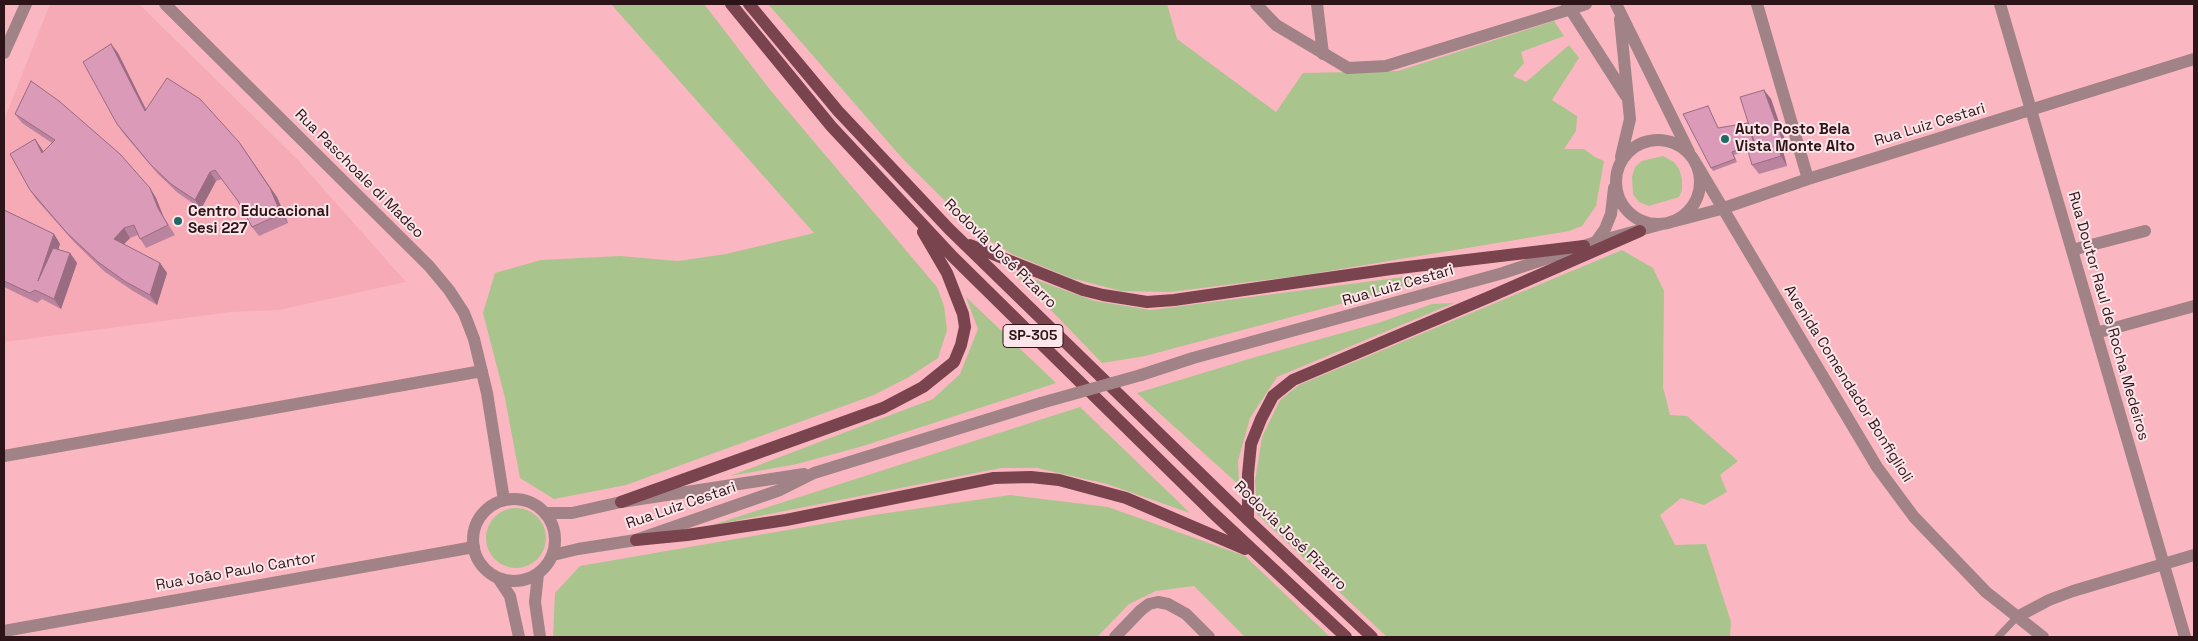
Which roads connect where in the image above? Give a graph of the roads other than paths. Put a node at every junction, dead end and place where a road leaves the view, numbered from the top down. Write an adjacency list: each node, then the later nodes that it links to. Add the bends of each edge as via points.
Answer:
1 (26, 4): 12 (street)
2 (165, 4): 32 (street, Rua Paschoale di Madeo, via 450,290 464,313)
3 (731, 4): 22 (main road, SP-305, via 831,126)
4 (750, 4): 26 (main road, Rodovia José Pizarro / SP-305, via 838,111)
5 (1256, 4): 13 (street, via 1276,25)
6 (1317, 4): 13 (street)
7 (1586, 4): 10 (street)
8 (1756, 4): 19 (street)
9 (2000, 4): 16 (street, Rua Doutor Raul de Rocha Medeiros)
10 (1569, 6): 13 (street, via 1386,66 1348,68); 15 (street)
11 (1618, 7): 15 (street); 17 (street, Avenida Comendador Bonfiglioli)
12 (4, 53)
13 (1323, 54)
14 (2194, 60): 16 (street, Rua Luiz Cestari)
15 (1628, 99): 18 (street, via 1630,119)
16 (2032, 111): 19 (street, Rua Luiz Cestari); 29 (street, Rua Doutor Raul de Rocha Medeiros)
17 (1693, 160): 18 (street, via 1680,146 1668,140 1655,139 1632,148); 21 (street, Avenida Comendador Bonfiglioli); 23 (street, via 1700,178 1699,192 1686,214)
18 (1618, 166): 20 (street)
19 (1808, 179): 21 (street, Rua Luiz Cestari)
20 (1615, 182): 23 (street, via 1616,192 1628,213 1650,224); 27 (street, via 1611,214)
21 (1721, 209): 23 (street, Rua Luiz Cestari); 47 (street, Avenida Comendador Bonfiglioli, via 1877,467 1914,517 1946,552)
22 (914, 216): 36 (main road, via 947,273 963,314 965,327 954,362 923,387 883,408); 41 (main road, SP-305, via 969,274)
23 (1668, 223): 24 (street, Rua Luiz Cestari)
24 (1640, 231): 27 (street, Rua Luiz Cestari); 38 (main road, via 1293,380 1273,396 1251,444)
25 (2145, 231): 29 (street)
26 (963, 242): 28 (main road, via 1083,290 1147,302); 38 (main road, Rodovia José Pizarro / SP-305)
27 (1596, 242): 28 (street, Rua Luiz Cestari)
28 (1584, 246): 34 (street, Rua Luiz Cestari, bridge, via 1502,273 1193,358)
29 (2072, 250): 31 (street, Rua Doutor Raul de Rocha Medeiros)
30 (2194, 306): 31 (street)
31 (2096, 333): 44 (street, Rua Doutor Raul de Rocha Medeiros)
32 (482, 371): 33 (street); 35 (street, Rua Paschoale di Madeo)
33 (4, 456)
34 (814, 473): 36 (street, Rua Luiz Cestari); 39 (street, Rua Luiz Cestari, via 780,490)
35 (504, 500): 37 (street, via 525,500); 40 (street, via 482,514 474,530)
36 (621, 502): 37 (street, Rua Luiz Cestari, via 572,513)
37 (546, 513): 42 (street, via 555,533)
38 (1248, 520): 54 (main road, Rodovia José Pizarro / SP-305)
39 (636, 540): 41 (main road, via 786,520 994,478 1031,477 1060,480 1126,498); 42 (street, Rua Luiz Cestari)
40 (474, 546): 46 (street, via 478,560); 48 (street, Rua João Paulo Cantor)
41 (1255, 553): 53 (main road, SP-305)
42 (553, 555): 45 (street)
43 (2194, 555): 44 (street)
44 (2164, 565): 47 (street, via 2073,591); 57 (street, Rua Doutor Raul de Rocha Medeiros)
45 (538, 574): 46 (street, via 512,582); 50 (street, via 536,602)
46 (498, 578): 49 (street, via 510,596)
47 (2017, 617): 55 (lane); 56 (street, Avenida Comendador Bonfiglioli)
48 (4, 631)
49 (519, 637)
50 (540, 637)
51 (1115, 637): 52 (street, via 1141,610 1158,602 1186,614)
52 (1209, 637)
53 (1346, 637)
54 (1372, 637)
55 (1998, 637)
56 (2043, 637)
57 (2184, 637)

